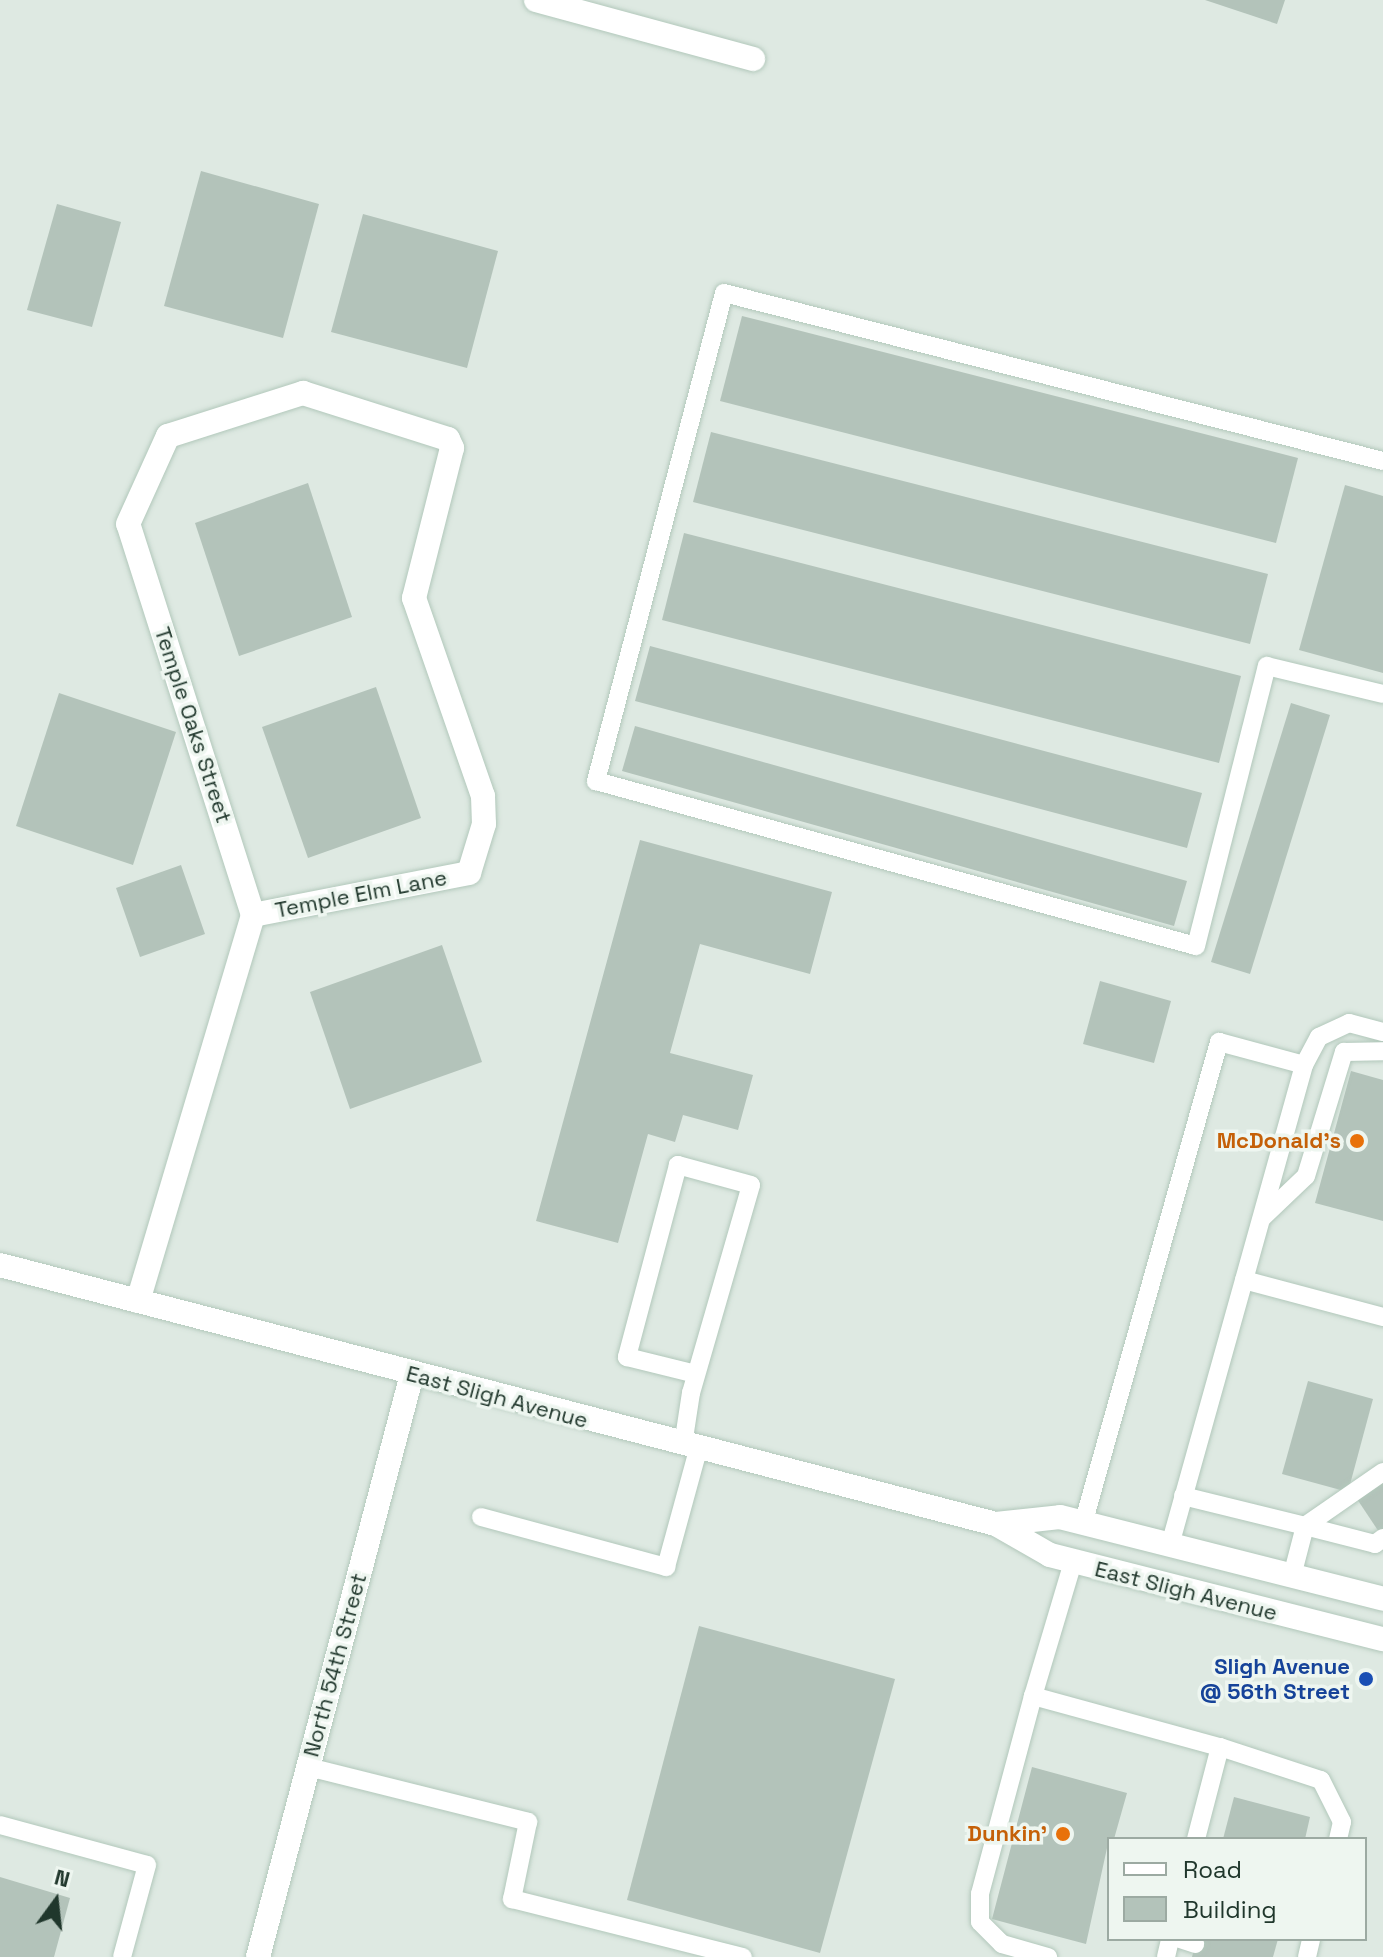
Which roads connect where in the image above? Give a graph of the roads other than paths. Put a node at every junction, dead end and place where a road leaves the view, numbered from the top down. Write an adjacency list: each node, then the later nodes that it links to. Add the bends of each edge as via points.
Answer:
1 (536, 0): 2 (street)
2 (753, 59)
3 (1383, 461): 4 (lane, via 724,293 596,781 1196,946 1267,666)
4 (1383, 694)
5 (469, 873): 6 (street, Temple Elm Lane); 6 (street, Temple Oaks Street, via 484,824 483,796 414,598 454,459 448,439 303,393 168,436 128,524)
6 (253, 915): 13 (street)
7 (1383, 1032): 9 (lane, via 1349,1023 1319,1037)
8 (1383, 1051): 10 (lane, via 1344,1052 1306,1176)
9 (1304, 1065): 10 (lane); 22 (lane, via 1219,1042)
10 (1262, 1218): 12 (lane)
11 (0, 1265): 13 (street, East Sligh Avenue)
12 (1244, 1280): 14 (lane); 19 (lane)
13 (138, 1301): 15 (street, East Sligh Avenue)
14 (1383, 1317)
15 (412, 1374): 17 (street, East Sligh Avenue); 32 (street, North 54th Street)
16 (696, 1374): 16 (lane, via 751,1185 678,1165 627,1357); 17 (lane)
17 (691, 1448): 20 (lane, via 666,1567); 21 (street, East Sligh Avenue)
18 (1383, 1472): 23 (lane)
19 (1183, 1496): 23 (lane); 25 (lane)
20 (481, 1517)
21 (996, 1524): 22 (street, East Sligh Avenue, via 1060,1517); 26 (street, East Sligh Avenue)
22 (1083, 1524): 25 (street, East Sligh Avenue)
23 (1305, 1526): 24 (lane, via 1375,1544); 27 (lane)
24 (1383, 1538)
25 (1170, 1545): 27 (street, East Sligh Avenue)
26 (1073, 1562): 29 (street, East Sligh Avenue); 30 (lane)
27 (1292, 1576): 28 (street, East Sligh Avenue)
28 (1383, 1599)
29 (1383, 1639)
30 (1033, 1696): 31 (lane); 39 (lane, via 980,1894 980,1922 1002,1944)
31 (1220, 1747): 34 (lane); 35 (lane, via 1321,1780 1342,1822)
32 (308, 1767): 37 (street, North 54th Street); 38 (lane, via 528,1822 512,1899)
33 (0, 1825): 36 (lane, via 147,1865)
34 (1198, 1837)
35 (1338, 1837)
36 (122, 1957)
37 (259, 1957)
38 (743, 1957)
39 (1048, 1957)

